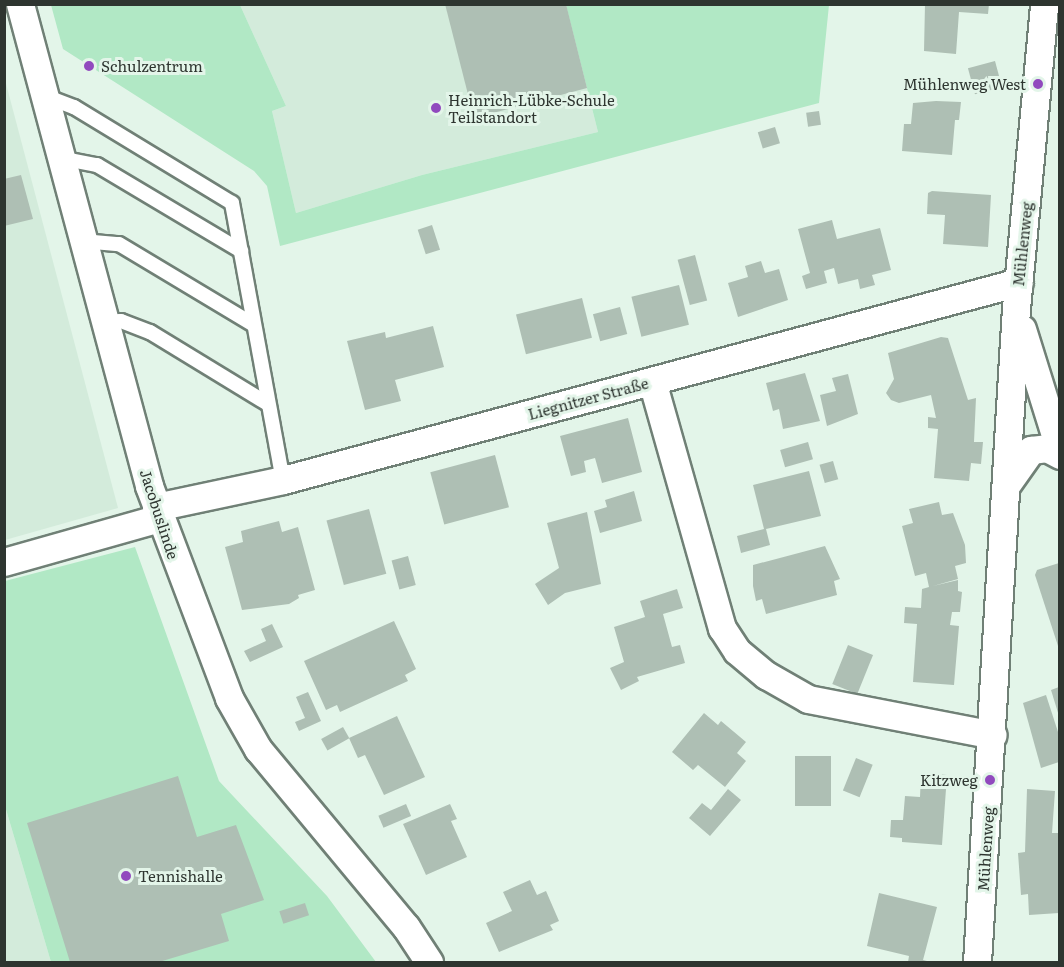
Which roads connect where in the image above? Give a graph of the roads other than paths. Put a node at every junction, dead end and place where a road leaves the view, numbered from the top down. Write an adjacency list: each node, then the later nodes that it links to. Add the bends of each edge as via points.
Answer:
1 (20, 4): 3 (street, Jacobuslinde)
2 (1044, 4): 7 (street, Mühlenweg)
3 (45, 96): 4 (street, Jacobuslinde); 6 (lane, via 74,107 232,203)
4 (60, 158): 5 (street, Jacobuslinde); 6 (lane, via 97,165)
5 (82, 241): 8 (street, Jacobuslinde); 9 (lane, via 119,244)
6 (241, 251): 9 (lane)
7 (1017, 295): 10 (street, Liegnitzer Straße); 12 (street); 14 (street, Mühlenweg)
8 (103, 322): 11 (lane, via 121,321 150,332); 15 (street, Jacobuslinde)
9 (254, 325): 11 (lane)
10 (652, 381): 13 (street, Liegnitzer Straße); 17 (street, via 722,628 737,651 766,675 808,699)
11 (268, 404): 13 (lane)
12 (1059, 453): 14 (street, via 1047,448 1031,450)
13 (283, 480): 15 (street, Liegnitzer Straße)
14 (1006, 485): 17 (street, Mühlenweg)
15 (158, 513): 16 (street, Liegnitzer Straße); 18 (street, Jacobuslinde, via 203,635 245,732 406,927)
16 (4, 562)
17 (993, 735): 19 (street, Mühlenweg)
18 (429, 963)
19 (977, 963)

